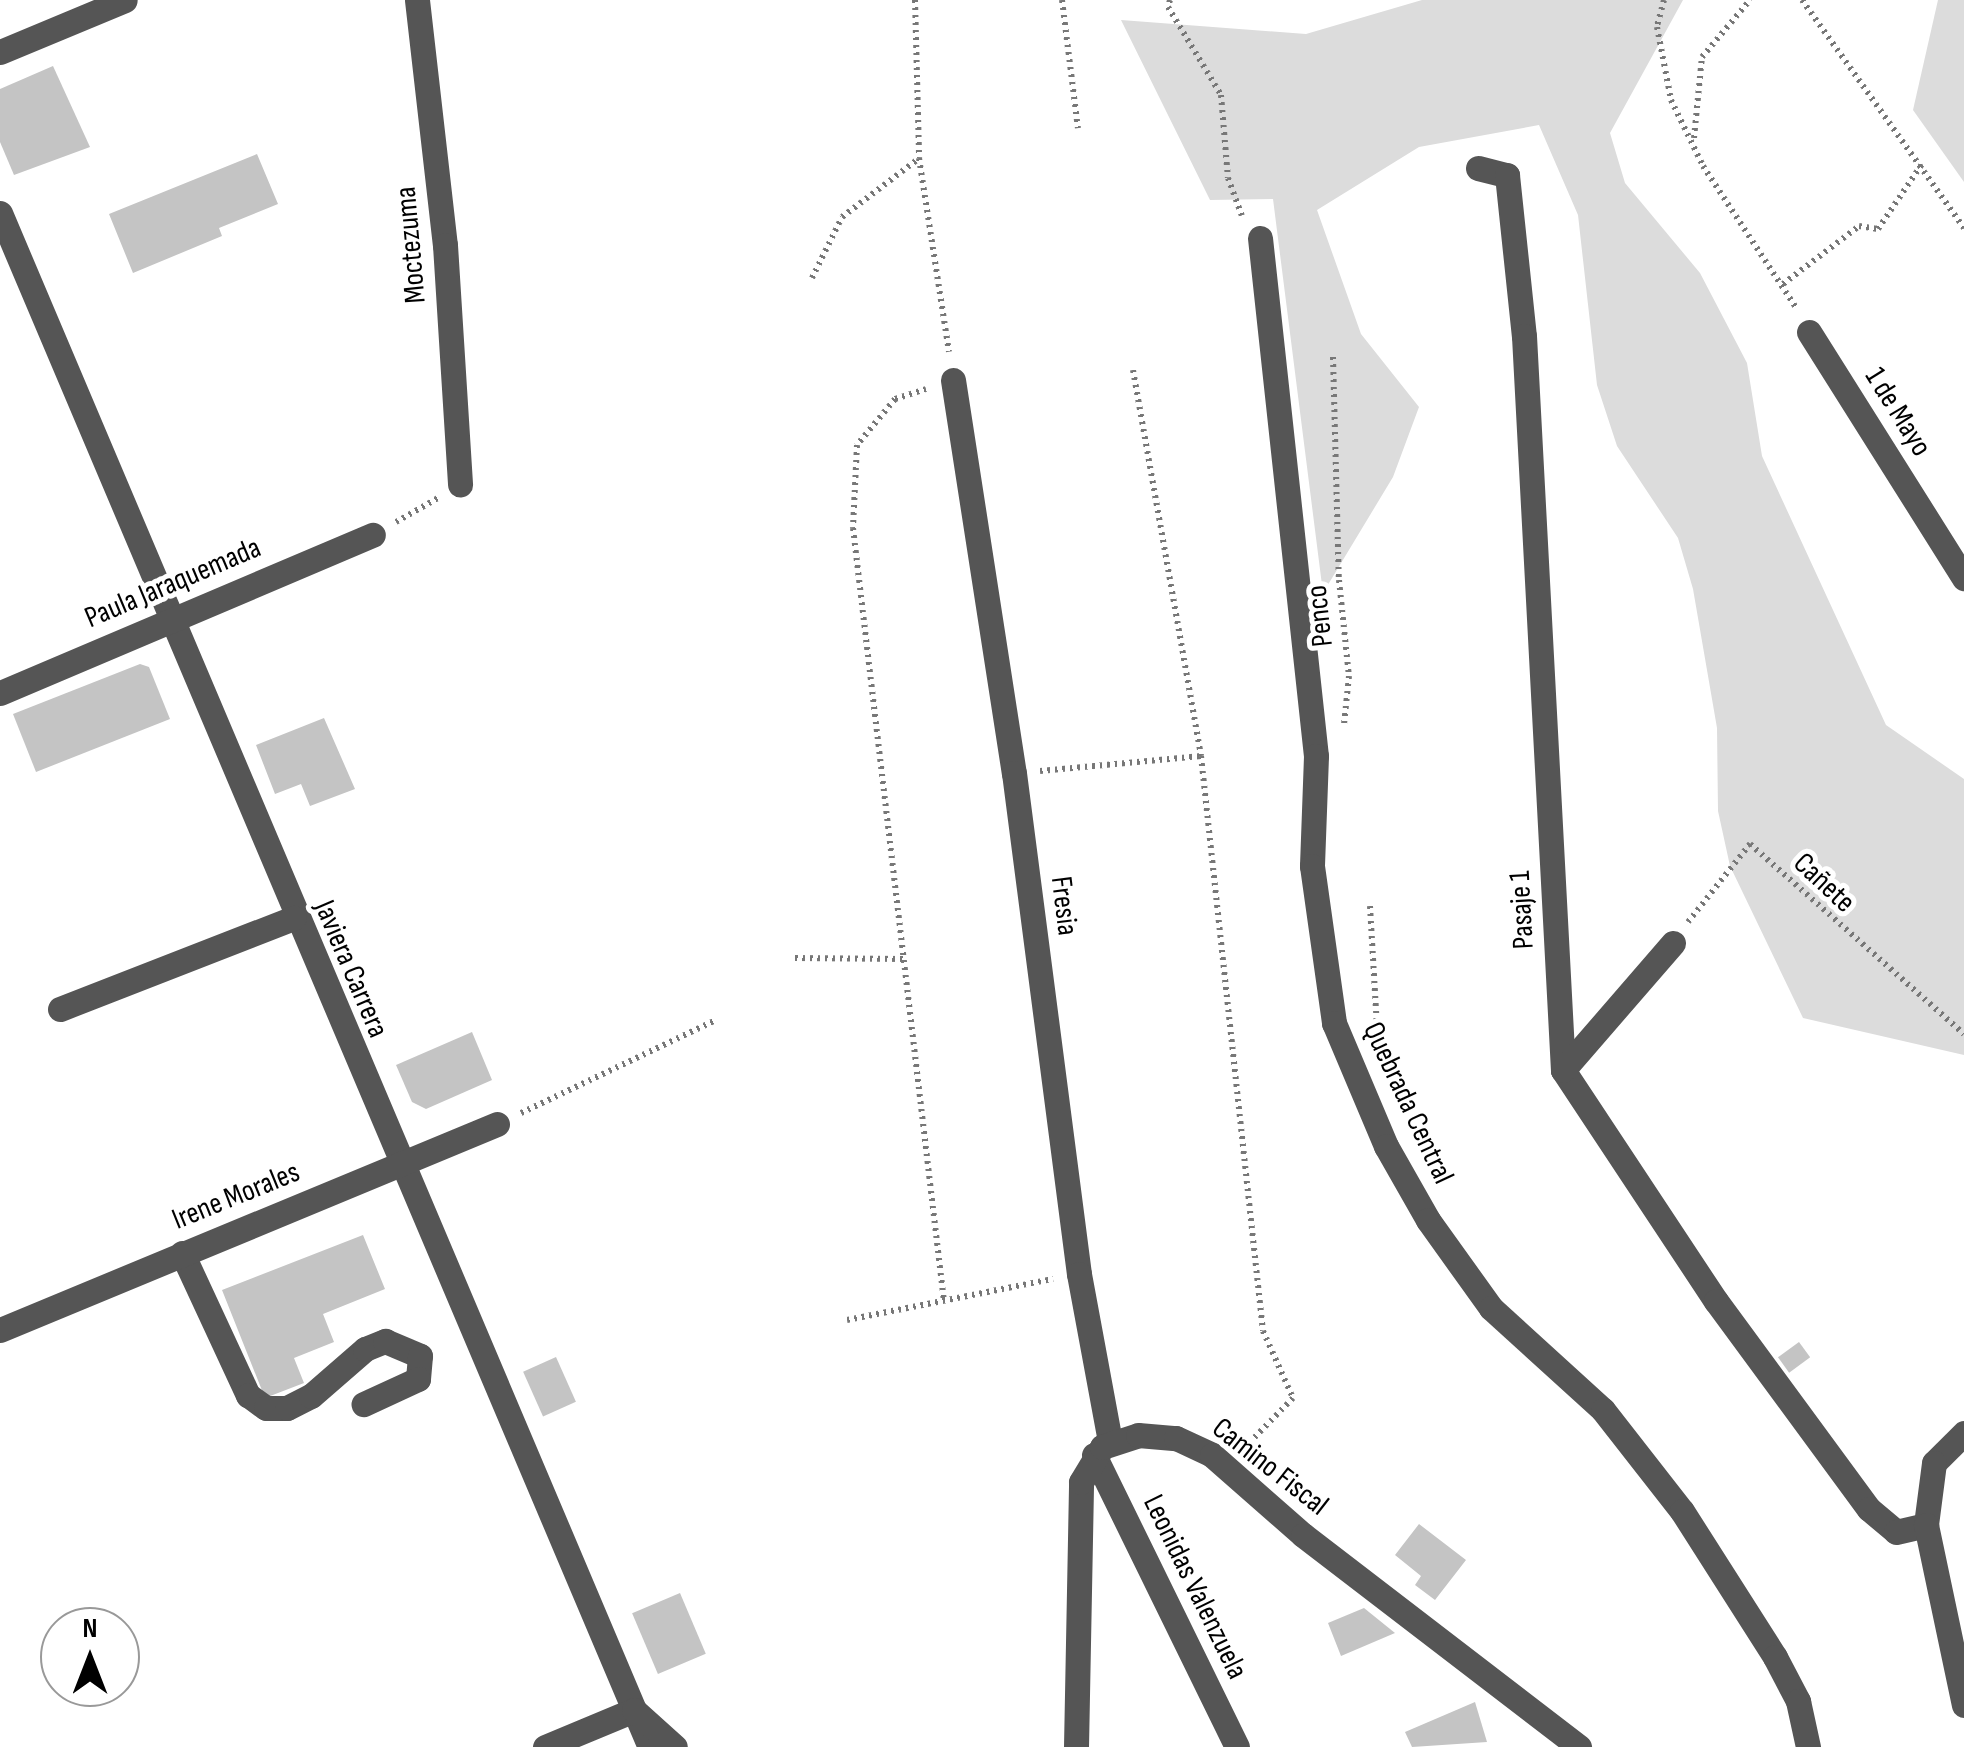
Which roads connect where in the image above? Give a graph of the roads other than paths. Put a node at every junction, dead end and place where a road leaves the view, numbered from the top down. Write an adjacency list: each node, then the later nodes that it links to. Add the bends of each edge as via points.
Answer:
1 (125, 0): 3 (street)
2 (417, 0): 9 (street, Moctezuma, via 445,245)
3 (0, 52)
4 (1478, 168): 17 (street, Pasaje 1, via 1506,175 1520,299)
5 (0, 213): 12 (street, Javiera Carrera)
6 (1260, 238): 34 (street, Quebrada Central, via 1316,756 1312,866 1334,1023 1386,1146 1428,1220 1490,1308 1603,1410 1682,1512 1775,1657 1798,1701)
7 (1809, 332): 11 (street, 1 de Mayo)
8 (953, 380): 24 (street, Fresia, via 1014,773)
9 (460, 485)
10 (373, 535): 12 (street, Paula Jaraquemada)
11 (1964, 578)
12 (168, 619): 13 (street, Paula Jaraquemada); 14 (street, Javiera Carrera)
13 (0, 693)
14 (294, 918): 16 (street); 19 (street, Javiera Carrera)
15 (1673, 943): 17 (street)
16 (60, 1009)
17 (1563, 1070): 25 (street, via 1716,1302 1869,1509 1896,1532)
18 (497, 1124): 19 (street, Irene Morales)
19 (399, 1165): 20 (street, Irene Morales); 27 (street, Javiera Carrera)
20 (182, 1253): 21 (street, Irene Morales); 22 (street, via 248,1396 266,1408 287,1408 312,1396 365,1349 385,1341 420,1356 418,1379)
21 (0, 1330)
22 (364, 1404)
23 (1964, 1434): 25 (street, via 1934,1462)
24 (1102, 1448): 31 (street, via 1079,1498); 32 (street, Leonidas Valenzuela); 33 (street, Camino Fiscal, via 1176,1438 1226,1466 1303,1534)
25 (1926, 1525): 26 (street)
26 (1964, 1705)
27 (634, 1710): 28 (street); 29 (street, Javiera Carrera); 30 (street)
28 (545, 1747)
29 (650, 1747)
30 (675, 1747)
31 (1076, 1747)
32 (1238, 1747)
33 (1579, 1747)
34 (1808, 1747)

